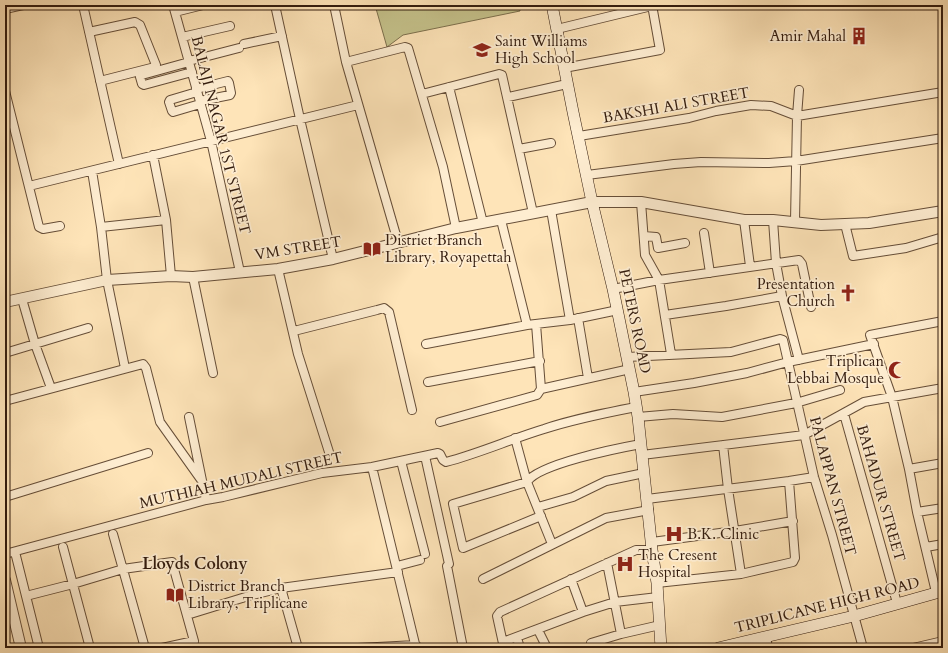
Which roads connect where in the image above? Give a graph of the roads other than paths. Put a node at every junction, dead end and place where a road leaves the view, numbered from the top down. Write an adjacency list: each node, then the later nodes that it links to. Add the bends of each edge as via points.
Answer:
1 (23, 5): 9 (street)
2 (83, 5): 12 (street)
3 (203, 5): 8 (street)
4 (275, 5): 13 (street)
5 (334, 5): 16 (street)
6 (552, 5): 11 (main road, PETERS ROAD)
7 (654, 5): 11 (street); 17 (street, via 659,50)
8 (174, 8): 14 (street, BALAJI NAGAR 1ST STREET)
9 (5, 9)
10 (230, 26): 14 (street)
11 (557, 28): 17 (main road, PETERS ROAD)
12 (89, 32): 20 (street); 20 (street, via 138,23 156,65)
13 (282, 36): 15 (street); 33 (street)
14 (182, 37): 15 (street, BALAJI NAGAR 1ST STREET)
15 (189, 61): 18 (street, BALAJI NAGAR 1ST STREET); 18 (street, via 140,77 144,85)
16 (346, 62): 27 (street, via 407,48); 30 (street)
17 (564, 68): 21 (main road, PETERS ROAD)
18 (192, 72): 23 (street, BALAJI NAGAR 1ST STREET)
19 (227, 78): 23 (street)
20 (100, 81): 41 (street)
21 (567, 84): 28 (street); 34 (main road, PETERS ROAD)
22 (449, 87): 27 (street); 28 (street, via 500,74); 55 (street)
23 (196, 89): 29 (street, BALAJI NAGAR 1ST STREET); 29 (street, via 169,102 172,111); 29 (street, via 228,81 229,83 230,95)
24 (800, 90): 32 (street)
25 (5, 91): 44 (street)
26 (943, 92): 32 (street)
27 (422, 94): 59 (street, via 443,167)
28 (508, 97): 38 (street)
29 (201, 105): 31 (street); 36 (street, BALAJI NAGAR 1ST STREET)
30 (358, 105): 33 (street); 63 (street)
31 (174, 116)
32 (797, 116): 34 (street, BAKSHI ALI STREET, via 771,106 751,105); 40 (street)
33 (300, 119): 36 (street); 65 (street)
34 (579, 136): 43 (main road, PETERS ROAD)
35 (943, 138): 40 (street)
36 (211, 141): 39 (street); 69 (street, BALAJI NAGAR 1ST STREET)
37 (551, 143): 38 (street)
38 (519, 149): 49 (street)
39 (153, 155): 41 (street); 50 (street)
40 (796, 161): 43 (street, via 701,162); 54 (street)
41 (119, 164): 42 (street)
42 (92, 171): 44 (street); 58 (street)
43 (587, 175): 45 (main road, PETERS ROAD)
44 (29, 186): 57 (street, via 39,227 43,229)
45 (592, 202): 46 (street, VM STREET); 47 (street, VM STREET); 75 (main road, PETERS ROAD)
46 (641, 202): 52 (street, VM STREET); 61 (street)
47 (551, 210): 49 (street, VM STREET); 82 (street)
48 (943, 211): 56 (street, VM STREET, via 870,223)
49 (533, 213): 51 (street, VM STREET)
50 (166, 220): 58 (street); 71 (street)
51 (501, 220): 55 (street, VM STREET); 85 (street)
52 (744, 220): 53 (street, VM STREET); 67 (street)
53 (773, 220): 54 (street, VM STREET); 66 (street)
54 (795, 221): 56 (street, VM STREET, via 821,225)
55 (483, 223): 59 (street, VM STREET)
56 (845, 224): 62 (street, via 853,256 906,248)
57 (60, 226)
58 (101, 227): 73 (street)
59 (456, 228): 63 (street, VM STREET)
60 (704, 233): 70 (street)
61 (644, 236): 64 (street, via 656,237 658,248); 74 (street, via 646,255)
62 (943, 238)
63 (398, 242): 65 (street, VM STREET)
64 (685, 243)
65 (333, 259): 68 (street, VM STREET)
66 (776, 263): 67 (street); 76 (street); 79 (street, via 799,260)
67 (750, 266): 70 (street)
68 (278, 269): 69 (street, VM STREET); 87 (street)
69 (240, 272): 72 (street, VM STREET)
70 (710, 273): 74 (street)
71 (171, 276): 72 (street, VM STREET); 73 (street, VM STREET)
72 (193, 276): 99 (street)
73 (107, 280): 77 (street, VM STREET); 97 (street)
74 (659, 280): 75 (street); 81 (street)
75 (613, 288): 80 (main road, PETERS ROAD)
76 (782, 296): 81 (street); 95 (street)
77 (22, 299): 78 (street, VM STREET); 88 (street)
78 (5, 302)
79 (811, 307)
80 (618, 310): 82 (street); 93 (main road, PETERS ROAD)
81 (665, 315): 92 (street)
82 (574, 319): 84 (street); 100 (street)
83 (943, 321): 90 (street, via 870,335)
84 (536, 324): 85 (street); 94 (street)
85 (527, 325): 89 (street)
86 (88, 328): 88 (street)
87 (294, 331): 110 (street, via 384,308 389,312); 120 (street, via 298,354)
88 (35, 344): 91 (street); 102 (street)
89 (426, 344)
90 (874, 344): 95 (street); 107 (street)
91 (5, 353)
92 (671, 354): 93 (street); 96 (street, PALAPPAN STREET, via 731,352 780,339 783,340)
93 (627, 357): 98 (main road, PETERS ROAD)
94 (540, 360): 101 (street); 103 (street)
95 (800, 360): 96 (street)
96 (788, 362): 106 (street, via 694,383); 109 (street, PALAPPAN STREET)
97 (125, 368): 102 (street); 128 (street, via 143,364 146,368 160,422)
98 (630, 369): 100 (street); 106 (main road, PETERS ROAD)
99 (213, 373)
100 (588, 378): 103 (street)
101 (428, 382)
102 (51, 388): 108 (street)
103 (541, 388): 114 (street, via 537,395)
104 (943, 388): 107 (street)
105 (840, 390): 109 (street)
106 (634, 392): 111 (main road, PETERS ROAD)
107 (892, 397): 112 (street, via 864,402); 125 (street)
108 (5, 402)
109 (796, 403): 111 (street, via 722,417); 115 (street, PALAPPAN STREET)
110 (412, 410)
111 (637, 412): 116 (street, via 590,417); 118 (main road, PETERS ROAD)
112 (844, 414): 115 (street); 164 (street, BAHADUR STREET)
113 (188, 418): 128 (street)
114 (440, 422)
115 (804, 435): 117 (street); 127 (street, PALAPPAN STREET)
116 (515, 438): 121 (street, MUTHIAH MUDALI STREET, via 467,457 446,462 439,453); 130 (street)
117 (723, 445): 118 (street); 131 (street)
118 (642, 449): 126 (main road, PETERS ROAD); 130 (street, via 611,449 572,459 540,472)
119 (148, 452): 132 (street)
120 (329, 452)
121 (424, 456): 122 (street, MUTHIAH MUDALI STREET); 184 (street, via 449,564 446,566)
122 (401, 461): 124 (street, MUTHIAH MUDALI STREET); 152 (street, via 422,557)
123 (943, 463): 125 (street)
124 (372, 467): 134 (street, MUTHIAH MUDALI STREET, via 322,473); 152 (street)
125 (909, 469): 138 (street)
126 (644, 473): 133 (main road, PETERS ROAD); 135 (street, via 606,481 573,497)
127 (814, 477): 129 (street); 167 (street, PALAPPAN STREET)
128 (202, 481): 134 (street)
129 (789, 481): 131 (street); 140 (street)
130 (527, 482): 135 (street); 139 (street, via 453,504 463,548)
131 (728, 489): 133 (street); 141 (street)
132 (5, 496)
133 (647, 498): 137 (main road, PETERS ROAD)
134 (206, 500): 148 (street, MUTHIAH MUDALI STREET)
135 (538, 507): 139 (street)
136 (943, 508): 138 (street)
137 (649, 510): 143 (street, via 606,518); 145 (main road, PETERS ROAD)
138 (917, 512): 147 (street)
139 (541, 516): 143 (street)
140 (793, 521): 141 (street); 153 (street, via 794,561)
141 (735, 531): 145 (street); 153 (street)
142 (113, 534): 151 (street)
143 (552, 544): 154 (street)
144 (943, 544): 147 (street)
145 (652, 546): 150 (street); 157 (main road, PETERS ROAD)
146 (63, 547): 158 (street)
147 (926, 547): 160 (street)
148 (15, 552): 149 (street, MUTHIAH MUDALI STREET); 161 (street)
149 (5, 554)
150 (607, 563): 155 (street); 163 (street)
151 (123, 569): 158 (street); 166 (street, via 172,562); 180 (street)
152 (398, 569): 159 (street); 176 (street)
153 (741, 574): 157 (street)
154 (484, 579)
155 (571, 579): 165 (street); 175 (street, via 499,613 497,616)
156 (5, 580): 177 (street)
157 (657, 582): 162 (main road, PETERS ROAD)
158 (73, 584): 161 (street); 179 (street)
159 (281, 588): 166 (street); 182 (street)
160 (939, 591): 164 (main road, TRIPLICANE HIGH ROAD)
161 (26, 596): 178 (street)
162 (658, 597): 163 (street); 168 (main road, PETERS ROAD)
163 (615, 602): 165 (street); 170 (street)
164 (897, 603): 167 (main road, TRIPLICANE HIGH ROAD)
165 (583, 612): 169 (street)
166 (187, 615): 181 (street, via 194,642)
167 (854, 616): 171 (main road, TRIPLICANE HIGH ROAD); 190 (street, PALAPPAN STREET)
168 (660, 625): 170 (street); 187 (main road, PETERS ROAD)
169 (538, 630): 172 (street); 186 (street)
170 (621, 634): 174 (street)
171 (766, 637): 188 (main road, TRIPLICANE HIGH ROAD); 189 (street)
172 (517, 638): 175 (street); 185 (street)
173 (943, 641): 191 (street)
174 (591, 643)
175 (504, 645)
176 (416, 647): 183 (street)
177 (21, 648)
178 (39, 648)
179 (90, 648)
180 (145, 648)
181 (162, 648)
182 (298, 648)
183 (358, 648)
184 (463, 648)
185 (520, 648)
186 (547, 648)
187 (662, 648)
188 (718, 648)
189 (768, 648)
190 (863, 648)
191 (913, 648)

